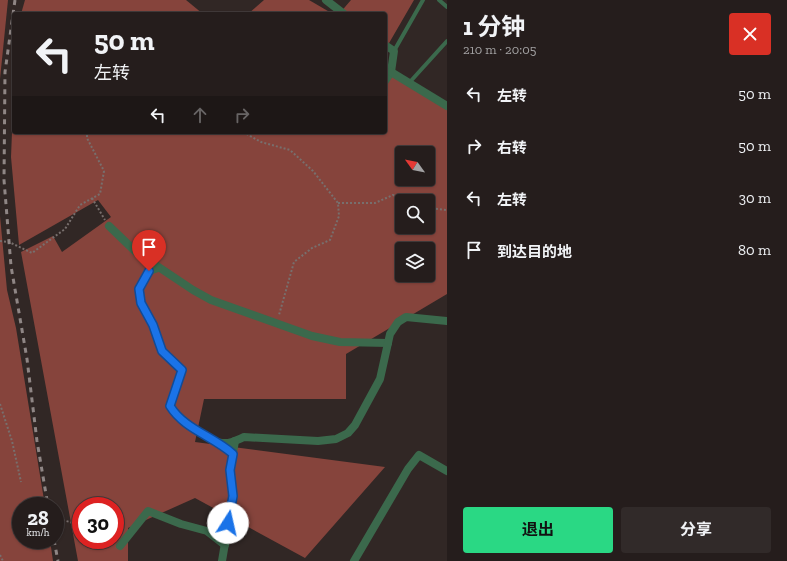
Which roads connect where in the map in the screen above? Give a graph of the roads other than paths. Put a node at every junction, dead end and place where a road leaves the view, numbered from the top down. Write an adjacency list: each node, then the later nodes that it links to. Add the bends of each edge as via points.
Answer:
1 (326, 0): 5 (street)
2 (423, 0): 8 (lane)
3 (439, 0): 4 (lane)
4 (447, 7)
5 (341, 12)
6 (447, 41): 11 (lane)
7 (387, 46): 8 (street)
8 (394, 51): 9 (street)
9 (391, 72): 10 (street); 11 (street)
10 (387, 77)
11 (409, 83): 12 (street)
12 (447, 106)
13 (109, 226): 14 (street, via 136,252)
14 (158, 268): 16 (street, via 211,300 312,336 340,342); 18 (street, via 149,271 139,289 141,303 153,325 162,351 182,370 170,406 174,413 192,427)
15 (447, 321): 16 (street, via 406,317 398,322 390,334)
16 (388, 343): 17 (street, via 380,379 348,433 336,439 318,441 244,437)
17 (235, 441): 18 (street); 19 (street)
18 (221, 444): 19 (lane)
19 (233, 454): 22 (street, via 230,470 233,496)
20 (447, 471): 24 (street, via 419,455 408,469)
21 (124, 541): 22 (street, via 148,511 207,531)
22 (225, 545): 23 (street)
23 (222, 561)
24 (354, 561)

